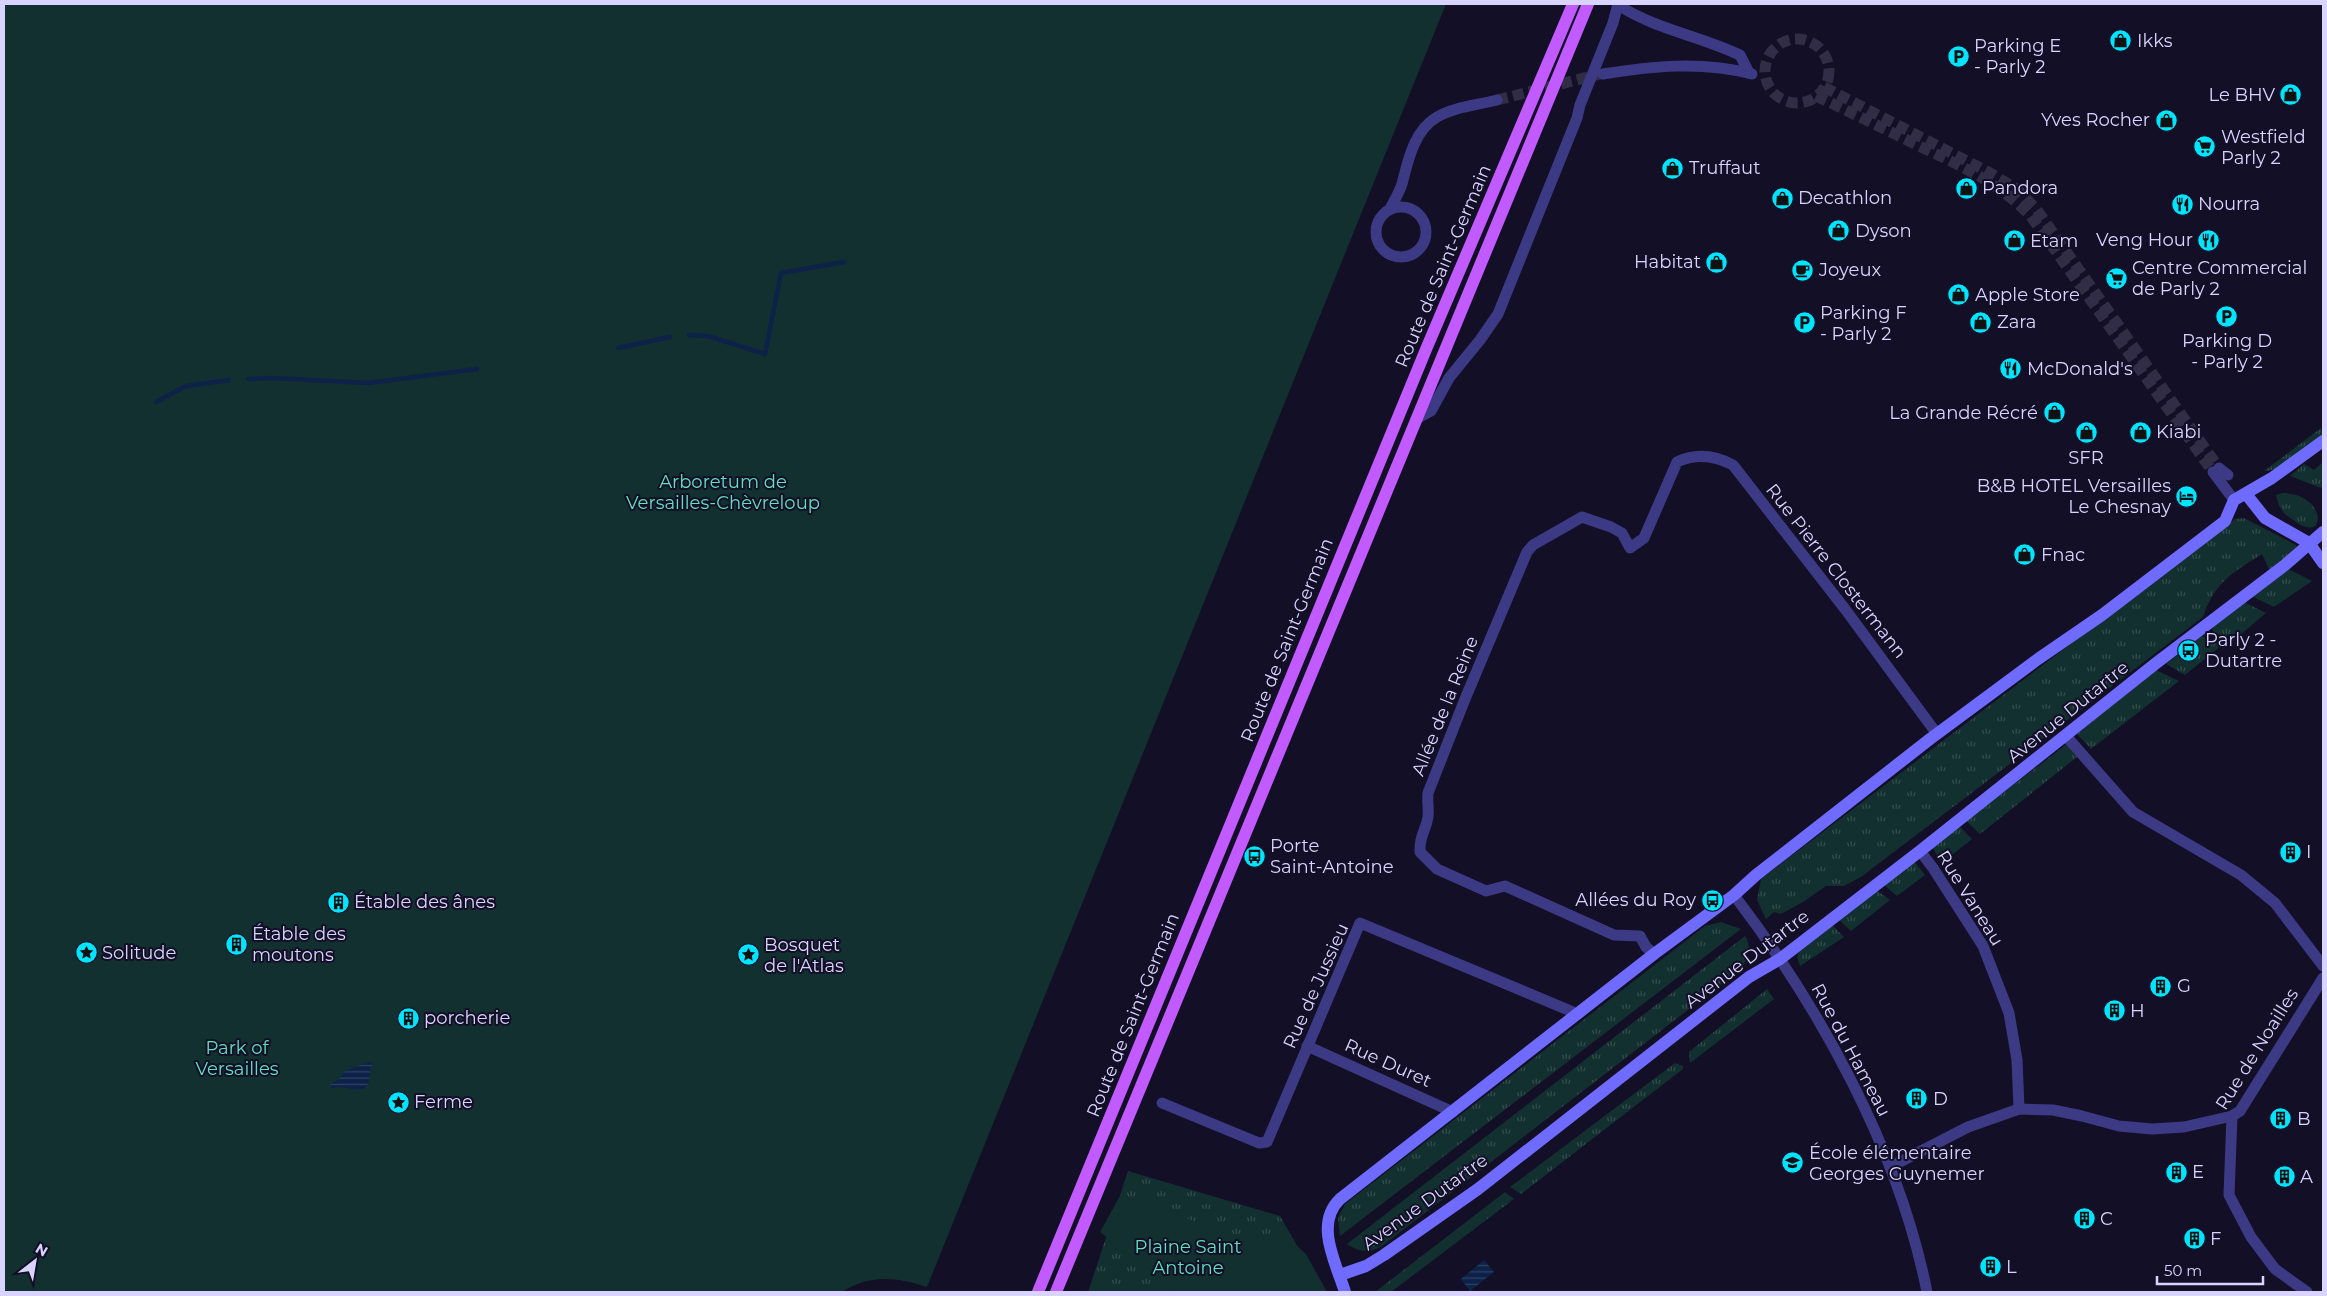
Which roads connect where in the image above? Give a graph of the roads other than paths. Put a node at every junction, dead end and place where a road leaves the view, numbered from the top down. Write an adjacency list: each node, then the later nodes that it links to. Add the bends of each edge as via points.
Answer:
1 (1573, 4): 35 (main road, Route de Saint-Germain, via 1427,347)
2 (1588, 4): 9 (main road, Route de Saint-Germain)
3 (1618, 4): 4 (street, via 1667,28 1740,55 1751,74 1705,66 1658,66); 9 (street, via 1570,135 1498,314 1449,378 1431,411)
4 (1602, 74)
5 (1497, 100): 6 (street, via 1452,111 1428,123 1418,135)
6 (1402, 185): 7 (street); 8 (street)
7 (1390, 209): 8 (street); 8 (street, via 1379,218 1376,239 1384,251 1397,257 1413,254 1424,243 1424,221)
8 (1413, 210)
9 (1418, 418): 36 (main road, Route de Saint-Germain)
10 (2323, 441): 13 (main road)
11 (1690, 455): 19 (street, Rue Pierre Clostermann, via 1718,457 1733,465); 23 (street, Allée de la Reine, via 1677,462 1644,538 1630,548 1622,533 1582,517 1527,552 1428,794 1428,817 1420,838 1420,852 1437,869 1486,891 1505,886 1614,935 1640,936)
12 (2220, 471): 14 (street)
13 (2246, 494): 14 (main road); 15 (main road)
14 (2234, 500): 15 (main road); 19 (main road, via 2225,521)
15 (2265, 518): 17 (main road)
16 (2323, 532): 17 (main road, Avenue Dutartre)
17 (2309, 543): 18 (main road); 20 (main road, Avenue Dutartre)
18 (2323, 563)
19 (1937, 734): 22 (main road)
20 (2066, 736): 21 (main road, Avenue Dutartre); 25 (street, via 2133,812 2241,875 2275,903)
21 (1920, 851): 24 (main road, Avenue Dutartre); 30 (street, Rue Vaneau, via 1983,946 2009,1013 2017,1060)
22 (1734, 895): 23 (main road); 24 (street, Rue du Hameau)
23 (1654, 954): 27 (main road)
24 (1780, 958): 33 (street, Rue du Hameau, via 1822,1026); 34 (main road, Avenue Dutartre, via 1749,977 1478,1189 1384,1255 1366,1266)
25 (2323, 966)
26 (2323, 978): 32 (street, Rue de Noailles, via 2240,1111)
27 (1578, 1014): 28 (street, Rue de Jussieu, via 1360,923); 31 (main road)
28 (1307, 1046): 29 (street, Rue de Jussieu, via 1267,1142 1259,1143); 31 (street, Rue Duret)
29 (1162, 1103)
30 (2019, 1109): 32 (street, via 2053,1110 2119,1126 2152,1129 2184,1128); 33 (street, via 1968,1127)
31 (1453, 1112): 34 (main road, via 1333,1206 1327,1232)
32 (2232, 1116): 39 (street, Rue de Noailles, via 2229,1195 2251,1237 2275,1269)
33 (1890, 1167): 38 (street, Rue du Hameau)
34 (1340, 1275): 37 (main road)
35 (1038, 1292)
36 (1056, 1292)
37 (1346, 1292)
38 (1927, 1292)
39 (2307, 1292)

